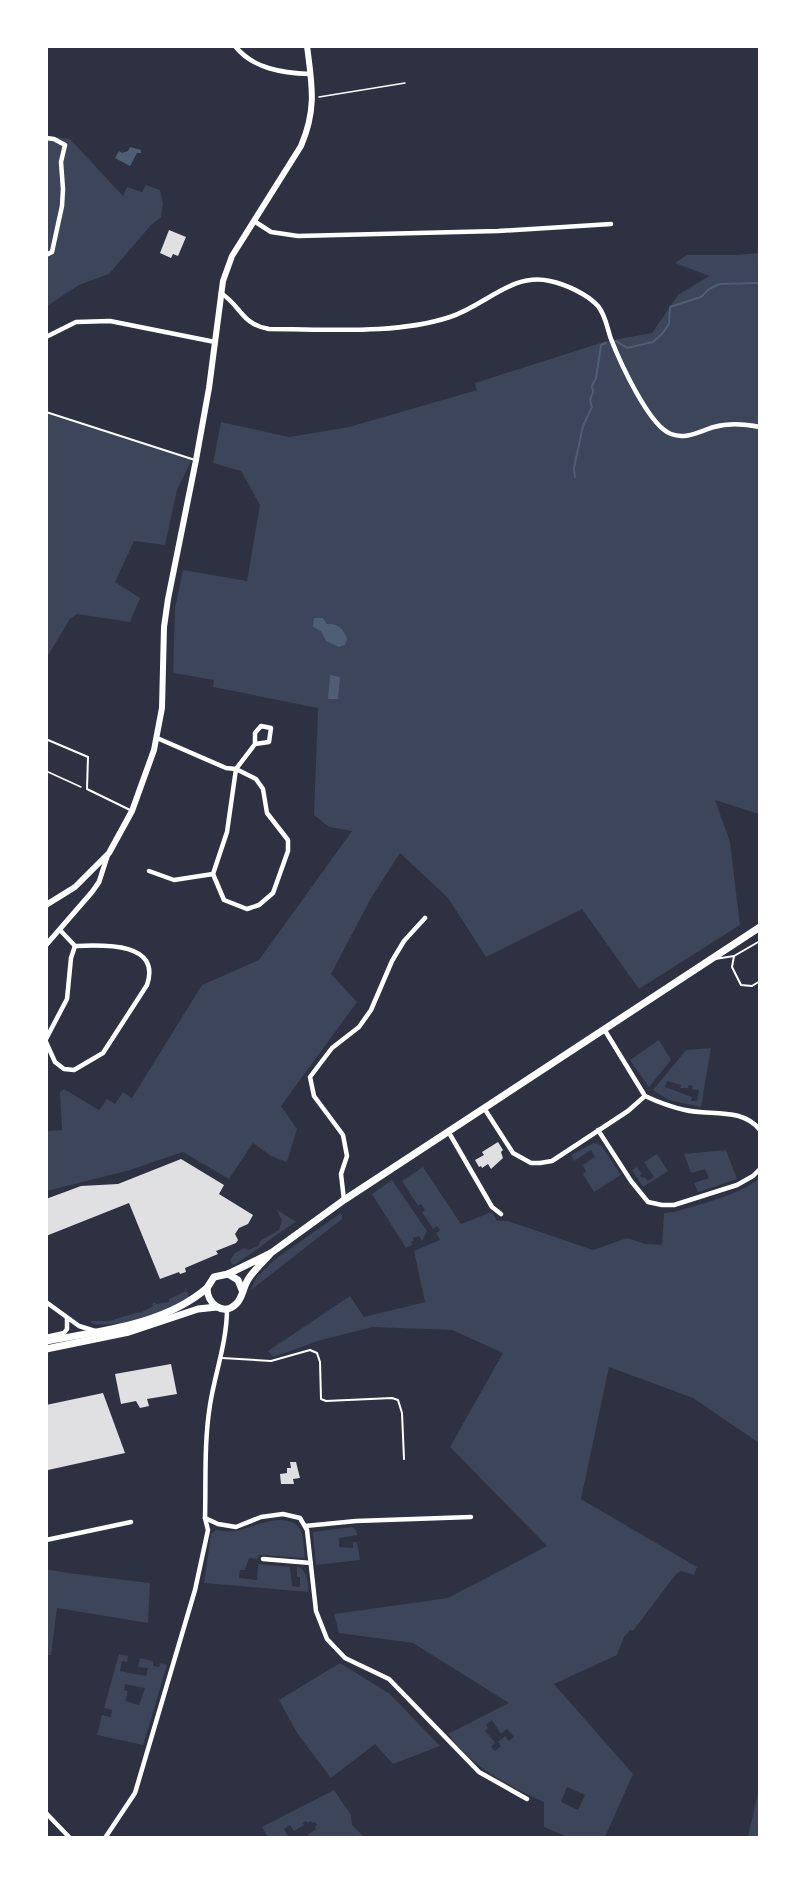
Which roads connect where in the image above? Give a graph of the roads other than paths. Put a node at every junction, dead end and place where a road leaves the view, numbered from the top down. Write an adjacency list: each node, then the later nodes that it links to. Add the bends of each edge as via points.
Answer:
1 (235, 46): 3 (street, via 243,57 257,65)
2 (307, 46): 3 (main road)
3 (310, 74): 5 (main road, via 313,98 301,146)
4 (46, 138): 7 (street, via 65,145 61,162 62,206 52,252)
5 (254, 221): 6 (street, via 271,232 298,236); 8 (main road, via 232,256)
6 (611, 224)
7 (46, 255)
8 (221, 293): 10 (main road); 12 (street, via 255,327 374,328 448,318 470,310 516,282 552,281 597,305 642,403 657,426 671,435 690,436 734,424)
9 (46, 337): 10 (street, via 76,322 110,321)
10 (215, 342): 13 (main road)
11 (46, 412): 13 (lane)
12 (759, 427)
13 (196, 460): 14 (main road, via 164,627 162,708)
14 (157, 738): 17 (street); 18 (main road)
15 (48, 740): 18 (lane, via 88,757 87,789)
16 (255, 744): 16 (street, via 269,742 271,728 261,726 255,733); 17 (street)
17 (236, 769): 21 (street, via 227,832); 21 (street, via 256,780 262,789 267,813 288,840 288,851 273,893 247,909 224,900)
18 (132, 811): 19 (main road)
19 (109, 853): 22 (main road, via 75,887); 25 (street, via 99,882)
20 (149, 871): 21 (street, via 174,880)
21 (213, 873)
22 (46, 905)
23 (424, 918): 40 (street, via 392,961 371,1010 359,1027 332,1048 310,1077 314,1096 344,1135)
24 (759, 927): 30 (main road)
25 (60, 930): 27 (street); 28 (street)
26 (759, 941): 29 (lane)
27 (46, 945)
28 (75, 946): 33 (street, via 67,999); 33 (street, via 126,947 146,962 150,976 103,1053 74,1070 64,1069 55,1062)
29 (734, 956): 30 (lane); 31 (lane, via 732,967 741,985 752,986)
30 (709, 960): 32 (main road)
31 (759, 981)
32 (604, 1029): 34 (street); 35 (main road)
33 (46, 1041)
34 (645, 1096): 36 (street); 37 (street, via 685,1110 742,1116)
35 (484, 1108): 36 (street, via 513,1153 531,1163 552,1161); 38 (main road)
36 (598, 1130): 39 (street, via 648,1202 674,1205 737,1185)
37 (759, 1130)
38 (448, 1131): 40 (main road); 41 (street, via 492,1208)
39 (759, 1169)
40 (344, 1200): 42 (main road)
41 (501, 1214)
42 (271, 1253): 43 (main road); 45 (main road)
43 (228, 1274): 44 (main road, via 214,1276); 45 (main road, via 238,1280)
44 (207, 1288): 47 (main road, via 209,1300); 51 (main road, via 163,1314)
45 (242, 1290): 48 (main road, via 238,1302)
46 (46, 1302): 49 (street)
47 (217, 1307): 48 (main road); 54 (main road, via 198,1309 129,1332)
48 (227, 1309): 55 (street)
49 (67, 1318): 50 (street); 53 (street, via 64,1334)
50 (79, 1326): 51 (street); 52 (street)
51 (98, 1332): 52 (main road)
52 (81, 1335): 54 (main road)
53 (46, 1337)
54 (46, 1345)
55 (221, 1358): 56 (lane, via 271,1361 310,1350 317,1353 321,1399 398,1400); 58 (street, via 207,1429)
56 (404, 1459)
57 (471, 1517): 60 (street)
58 (205, 1518): 60 (street, via 236,1527 283,1514 300,1518); 67 (street, via 208,1530 195,1590 135,1793)
59 (131, 1522): 61 (street)
60 (305, 1526): 63 (street)
61 (46, 1540)
62 (263, 1559): 63 (street)
63 (311, 1563): 64 (street, via 316,1611 327,1639 345,1658 389,1679 480,1772)
64 (527, 1799)
65 (46, 1813): 66 (street)
66 (70, 1838)
67 (105, 1838)

